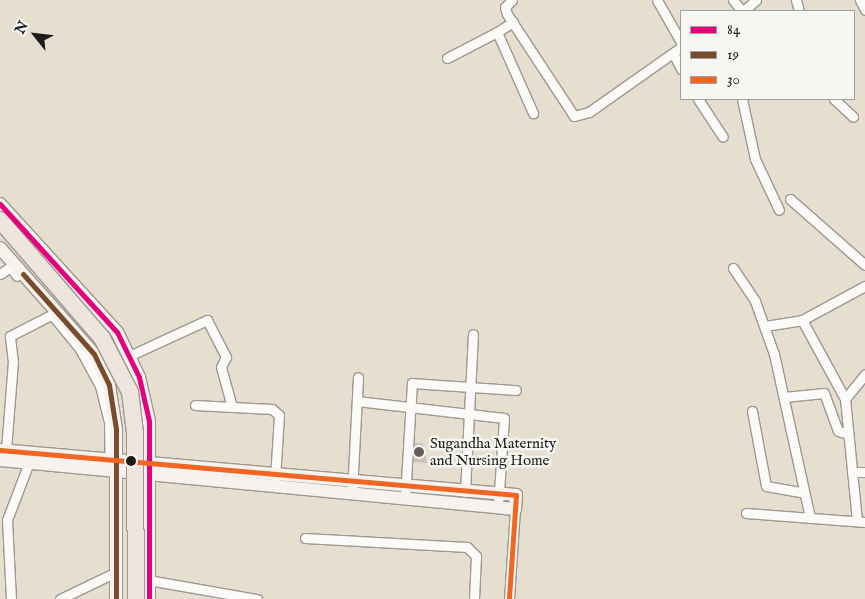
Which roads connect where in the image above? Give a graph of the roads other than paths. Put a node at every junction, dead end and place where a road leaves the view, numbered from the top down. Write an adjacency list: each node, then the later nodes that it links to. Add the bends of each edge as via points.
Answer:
1 (512, 0): 9 (street, via 505,11)
2 (657, 0): 11 (street)
3 (733, 0): 6 (street)
4 (756, 0): 7 (street)
5 (860, 0): 8 (street)
6 (742, 10)
7 (744, 10)
8 (865, 10)
9 (512, 22): 10 (street); 13 (street, via 574,116 589,112)
10 (497, 32): 14 (street); 19 (street)
11 (680, 40)
12 (680, 48): 13 (street)
13 (674, 55): 15 (street)
14 (447, 58)
15 (680, 67)
16 (699, 100): 21 (street)
17 (742, 100): 24 (street, via 755,159)
18 (835, 100): 20 (street)
19 (533, 113)
20 (853, 117)
21 (723, 138)
22 (790, 198): 29 (street)
23 (0, 204): 38 (main road, via 117,332)
24 (780, 210)
25 (0, 220): 75 (highway, bridge, via 102,338 130,392 136,433)
26 (0, 237): 74 (highway, via 94,346 116,386 124,434)
27 (0, 248): 54 (main road, via 94,354 115,408)
28 (0, 257): 30 (street)
29 (865, 265)
30 (10, 268): 32 (street); 34 (street)
31 (733, 268): 36 (street, via 750,292)
32 (0, 274)
33 (865, 286): 35 (street)
34 (51, 315): 52 (street, via 10,336 13,362); 54 (street, via 80,349 100,386 109,421)
35 (802, 320): 36 (street); 44 (street)
36 (765, 326): 43 (street)
37 (473, 334): 41 (street)
38 (131, 355): 47 (street, via 206,319 226,356 221,367); 55 (main road, via 149,421)
39 (865, 374): 44 (street)
40 (358, 377): 45 (street)
41 (472, 386): 42 (street); 48 (street, via 414,382); 50 (street)
42 (516, 390)
43 (784, 397): 51 (street, via 824,393 838,431); 62 (street)
44 (845, 399): 51 (street)
45 (357, 401): 48 (street); 59 (street)
46 (195, 405): 47 (street)
47 (232, 407): 58 (street, via 272,409 279,415)
48 (411, 407): 50 (street); 60 (street)
49 (752, 412): 62 (street, via 766,486)
50 (470, 414): 61 (street); 63 (street, via 507,422)
51 (848, 434): 56 (street)
52 (2, 453): 53 (main road); 54 (main road)
53 (29, 462): 54 (main road); 71 (street, via 7,520)
54 (113, 466): 55 (main road); 69 (main road)
55 (150, 470): 58 (main road); 70 (main road)
56 (852, 472): 57 (street); 67 (street)
57 (865, 472)
58 (274, 481): 59 (main road)
59 (352, 488): 60 (main road)
60 (405, 492): 61 (main road); 63 (main road)
61 (465, 492): 63 (main road)
62 (804, 493): 66 (street)
63 (499, 500): 64 (main road); 64 (main road, via 516,496)
64 (515, 509): 79 (street)
65 (746, 513): 66 (street)
66 (810, 518): 67 (street)
67 (861, 522)
68 (305, 538): 78 (street, via 467,547 476,556)
69 (114, 573): 72 (street); 73 (main road)
70 (148, 580): 76 (main road); 77 (street)
71 (11, 599)
72 (60, 599)
73 (116, 599)
74 (125, 599)
75 (136, 599)
76 (149, 599)
77 (257, 599)
78 (474, 599)
79 (509, 599)

